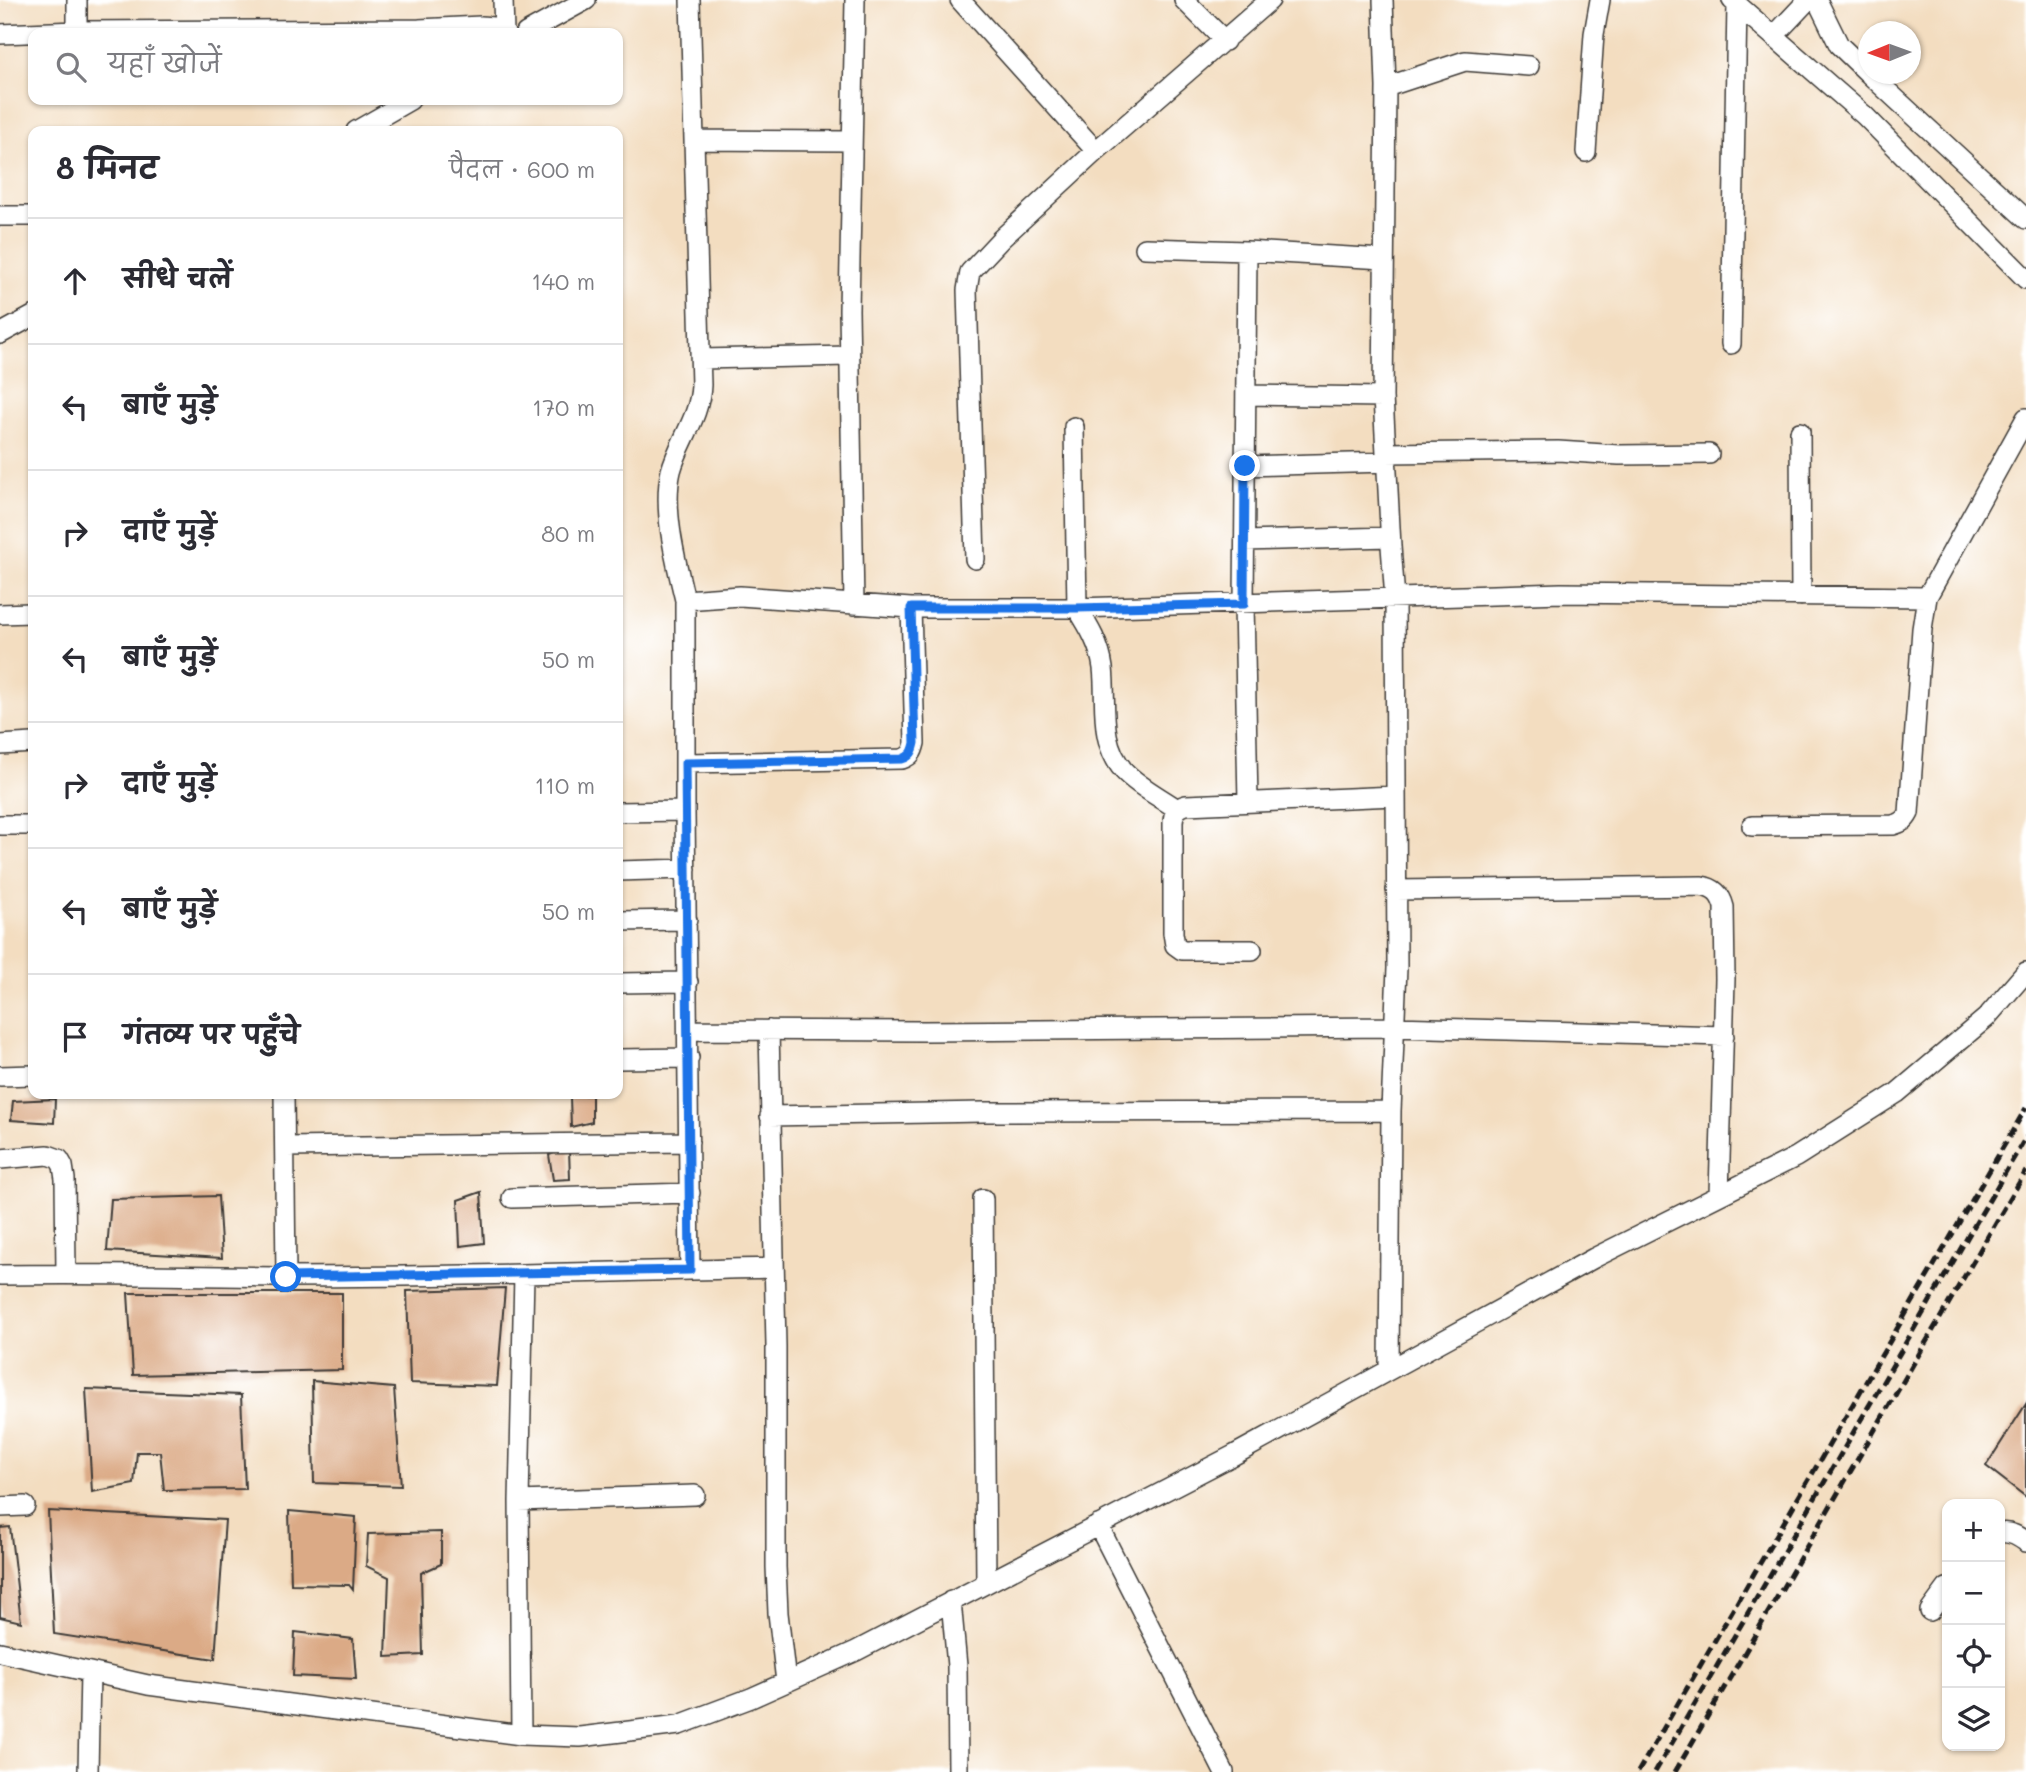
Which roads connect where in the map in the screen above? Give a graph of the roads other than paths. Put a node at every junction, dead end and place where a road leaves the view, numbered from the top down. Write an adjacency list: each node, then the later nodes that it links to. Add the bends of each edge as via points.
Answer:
1 (77, 0): 14 (street)
2 (503, 0): 17 (street)
3 (586, 0): 18 (street)
4 (690, 0): 29 (street)
5 (855, 0): 30 (street)
6 (960, 0): 31 (street)
7 (1184, 0): 22 (street)
8 (1270, 0): 22 (street)
9 (1383, 0): 26 (street)
10 (1600, 0): 32 (street)
11 (1808, 0): 21 (street)
12 (1816, 0): 23 (street, via 1839,45)
13 (1734, 2): 21 (street); 42 (street)
14 (77, 28)
15 (421, 28): 16 (street)
16 (495, 28)
17 (504, 28)
18 (535, 28)
19 (28, 33): 20 (street)
20 (0, 34)
21 (1774, 36): 39 (street, via 1865,116)
22 (1224, 41): 31 (street)
23 (1858, 63)
24 (1529, 66): 26 (street, via 1465,61)
25 (1881, 84): 35 (street)
26 (1386, 87): 38 (street)
27 (401, 105): 28 (street)
28 (365, 126)
29 (695, 140): 30 (street); 44 (street)
30 (852, 141): 43 (street)
31 (1096, 151): 55 (street, via 981,258 967,280)
32 (1586, 152)
33 (0, 216): 34 (street)
34 (28, 216)
35 (2026, 219)
36 (1145, 248): 37 (street)
37 (1247, 251): 38 (street); 45 (street)
38 (1384, 259): 46 (street)
39 (2026, 279)
40 (28, 319): 41 (street)
41 (0, 334)
42 (1731, 344)
43 (850, 356): 44 (street); 61 (street)
44 (701, 359): 59 (street, via 700,400 669,485 671,525)
45 (1246, 395): 46 (street); 52 (street)
46 (1383, 397): 51 (street)
47 (2026, 418): 57 (street)
48 (1074, 427): 63 (street)
49 (1800, 432): 56 (street)
50 (1709, 454): 51 (street, via 1558,451)
51 (1386, 457): 52 (street); 53 (street)
52 (1245, 466): 54 (street)
53 (1390, 537): 54 (street); 58 (street)
54 (1244, 541): 60 (street)
55 (975, 559)
56 (1801, 596): 57 (street); 58 (street, via 1561,593)
57 (1927, 597): 76 (street, via 1906,819 1893,825)
58 (1395, 599): 60 (street); 69 (street)
59 (685, 600): 61 (street, via 749,596); 68 (street)
60 (1244, 604): 63 (street); 70 (street)
61 (855, 605): 62 (street)
62 (911, 608): 63 (street); 68 (street, via 915,743 908,757)
63 (1077, 608): 71 (street, via 1098,646 1105,723 1116,761 1142,787)
64 (28, 613): 65 (street)
65 (0, 614)
66 (28, 743): 67 (street)
67 (0, 745)
68 (685, 763): 72 (street)
69 (1395, 796): 70 (street); 79 (street)
70 (1248, 802): 71 (street)
71 (1177, 809): 82 (street, via 1175,945 1182,950)
72 (685, 811): 73 (street); 77 (street)
73 (623, 812)
74 (0, 825): 75 (street)
75 (28, 825)
76 (1752, 826)
77 (686, 869): 78 (street); 80 (street)
78 (623, 871)
79 (1396, 890): 86 (street); 89 (street, via 1709,887 1724,907)
80 (687, 920): 81 (street); 85 (street)
81 (623, 921)
82 (1252, 950)
83 (2026, 972): 101 (street, via 1986,1018 1898,1093 1796,1157)
84 (623, 982): 85 (street)
85 (688, 982): 87 (street)
86 (1394, 1027): 88 (street); 89 (street); 95 (street)
87 (688, 1030): 88 (street); 90 (street)
88 (769, 1030): 96 (street)
89 (1724, 1036): 101 (street)
90 (689, 1058): 91 (street); 97 (street)
91 (623, 1059)
92 (28, 1075): 93 (street)
93 (0, 1076)
94 (284, 1099): 98 (street)
95 (1391, 1111): 96 (street); 110 (street)
96 (770, 1116): 104 (street)
97 (689, 1142): 98 (street); 100 (street)
98 (286, 1147): 109 (street)
99 (0, 1159): 106 (street, via 48,1155 59,1159 65,1179)
100 (690, 1193): 102 (street); 105 (street)
101 (1719, 1195): 110 (street)
102 (512, 1198)
103 (983, 1199): 118 (street)
104 (774, 1268): 105 (street); 124 (street, via 776,1567)
105 (690, 1270): 107 (street)
106 (66, 1274): 108 (street); 109 (street)
107 (524, 1274): 109 (street); 112 (street)
108 (0, 1275)
109 (286, 1277)
110 (1389, 1370): 115 (street)
111 (695, 1495): 112 (street)
112 (519, 1501): 125 (street)
113 (25, 1506): 114 (street)
114 (0, 1507)
115 (1098, 1525): 118 (street); 128 (street)
116 (2005, 1532): 117 (street)
117 (2026, 1542)
118 (986, 1583): 120 (street)
119 (1942, 1595): 121 (street)
120 (951, 1601): 124 (street); 127 (street)
121 (1930, 1611)
122 (0, 1653): 123 (street)
123 (90, 1672): 125 (street, via 148,1685); 126 (street)
124 (786, 1682): 125 (street, via 679,1725 580,1737)
125 (521, 1735)
126 (88, 1772)
127 (958, 1772)
128 (1224, 1772)

